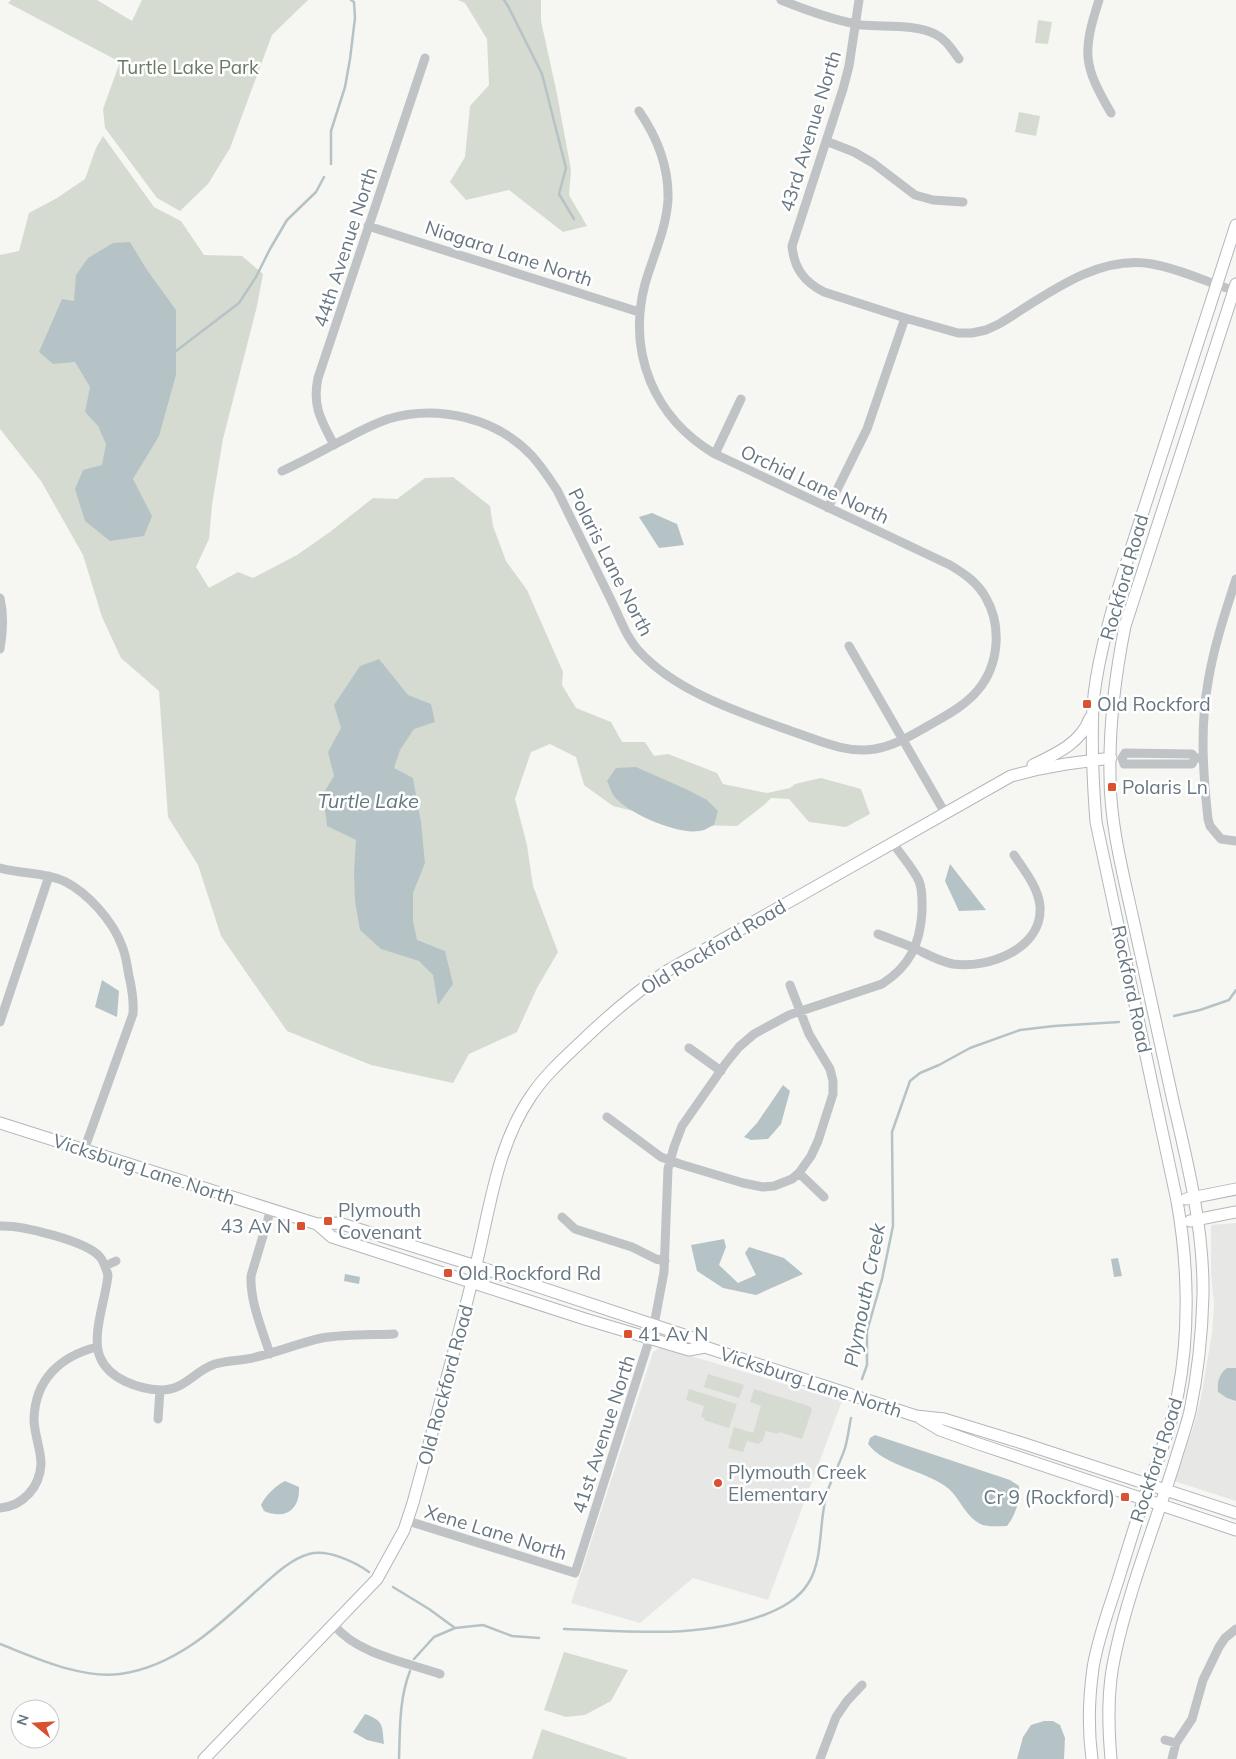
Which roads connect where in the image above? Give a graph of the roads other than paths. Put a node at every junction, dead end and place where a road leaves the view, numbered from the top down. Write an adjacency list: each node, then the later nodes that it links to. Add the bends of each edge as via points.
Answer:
1 (781, 0): 4 (street)
2 (859, 0): 4 (street, 43rd Avenue North)
3 (1099, 0): 8 (street, via 1088,41 1088,58 1091,76)
4 (855, 24): 6 (street, via 926,30 943,38); 9 (street, 43rd Avenue North, via 847,74)
5 (425, 58): 12 (street, 44th Avenue North)
6 (959, 59)
7 (639, 111): 15 (street, Orchid Lane North, via 663,160 668,199 661,237)
8 (1110, 113)
9 (826, 140): 10 (street, via 873,163 915,195); 16 (street, 43rd Avenue North, via 794,240 793,258 798,270 813,287 824,292)
10 (963, 202)
11 (1236, 225): 13 (main road, Rockford Road)
12 (368, 226): 15 (street, Niagara Lane North); 18 (street, 44th Avenue North, via 316,388 317,409)
13 (1217, 284): 14 (street); 16 (street, via 1171,268 1131,262 1091,271 986,330 958,333); 26 (main road, Rockford Road, via 1106,630)
14 (1235, 288): 28 (main road, Rockford Road, via 1125,626 1112,712)
15 (639, 312): 19 (street, Orchid Lane North, via 642,357 658,399 686,433)
16 (904, 318): 21 (street, via 867,429)
17 (741, 399): 19 (street)
18 (334, 445): 20 (street, Polaris Lane North); 27 (street, Polaris Lane North, via 388,419 410,414 455,415 496,429 514,440 545,472 630,638 659,669 686,687 733,710 832,745 861,751 890,746)
19 (715, 454): 21 (street, Orchid Lane North)
20 (282, 471)
21 (828, 508): 27 (street, Orchid Lane North, via 965,574 986,598 992,613 997,645 988,676 979,689 968,701)
22 (1236, 578): 29 (street, via 1214,652)
23 (0, 598): 25 (street, via 3,633)
24 (849, 646): 27 (street)
25 (0, 649)
26 (1093, 704): 30 (main road, Rockford Road); 31 (main road, via 1088,725 1074,742)
27 (903, 740): 32 (street)
28 (1116, 758): 29 (street, Old Rockford Road, via 1125,753 1192,754); 30 (main road, Old Rockford Road); 52 (main road, Rockford Road, via 1110,776 1112,814)
29 (1199, 758): 33 (street, via 1210,826 1221,839)
30 (1092, 760): 31 (main road, Old Rockford Road, via 1039,768); 53 (main road, Rockford Road, via 1096,822)
31 (1012, 776): 32 (main road, Old Rockford Road)
32 (946, 813): 34 (main road, Old Rockford Road)
33 (1236, 841)
34 (892, 842): 39 (street, 41st Avenue North, via 921,890 921,925); 64 (main road, Old Rockford Road, via 667,971 615,1010 558,1063 531,1096 507,1142)
35 (1014, 855): 39 (street, via 1037,893 1040,907 1035,928 1024,944 987,962 970,964 937,960)
36 (0, 868): 37 (street)
37 (49, 876): 42 (street); 47 (street, via 79,891 110,922 122,946 134,1000 126,1038)
38 (878, 934): 39 (street)
39 (914, 948): 41 (street, 41st Avenue North, via 904,966 882,984)
40 (790, 985): 41 (street)
41 (801, 1011): 44 (street, 41st Avenue North, via 754,1034 739,1047); 49 (street, via 809,1034 830,1069 833,1094 818,1141)
42 (0, 1022)
43 (689, 1048): 44 (street)
44 (721, 1071): 48 (street, 41st Avenue North, via 682,1126)
45 (607, 1117): 48 (street)
46 (0, 1123): 47 (main road, Vicksburg Lane North)
47 (84, 1150): 54 (main road, Vicksburg Lane North)
48 (670, 1161): 49 (street, via 764,1187 784,1183); 61 (street, 41st Avenue North)
49 (799, 1173): 51 (street)
50 (1236, 1189): 52 (main road)
51 (824, 1197)
52 (1193, 1198): 53 (main road); 57 (main road, Rockford Road)
53 (1177, 1201): 58 (main road, Rockford Road)
54 (271, 1209): 59 (main road, Vicksburg Lane North); 71 (street, via 250,1276 250,1288)
55 (1236, 1212): 57 (main road)
56 (562, 1217): 61 (street, via 575,1229)
57 (1197, 1220): 58 (main road); 76 (main road, Rockford Road, via 1203,1292 1199,1354 1190,1412)
58 (1181, 1223): 75 (main road, Rockford Road, via 1186,1293 1184,1347 1171,1422)
59 (317, 1224): 64 (main road, Vicksburg Lane North, via 339,1222); 65 (main road, Vicksburg Lane North, via 332,1237)
60 (0, 1226): 63 (street, via 30,1229 83,1245 100,1256)
61 (665, 1260): 66 (street, 41st Avenue North)
62 (116, 1261): 63 (street)
63 (105, 1266): 69 (street, via 107,1286)
64 (476, 1266): 65 (main road, Old Rockford Road); 66 (main road, Vicksburg Lane North)
65 (472, 1282): 68 (main road, Vicksburg Lane North); 81 (main road, Old Rockford Road)
66 (654, 1325): 68 (street, 41st Avenue North); 70 (main road, Vicksburg Lane North, via 693,1338)
67 (394, 1334): 71 (street, via 324,1338)
68 (650, 1337): 70 (main road, Vicksburg Lane North, via 689,1350); 83 (street, 41st Avenue North)
69 (97, 1347): 72 (street, via 106,1368 116,1377); 79 (street, via 69,1357 47,1378 40,1390 34,1420 40,1454 39,1477 26,1496 17,1503)
70 (705, 1347): 73 (main road, Vicksburg Lane North)
71 (270, 1354): 72 (street, via 212,1365 183,1385)
72 (160, 1390): 74 (street)
73 (916, 1416): 75 (main road, Vicksburg Lane North, via 952,1422); 77 (main road, Vicksburg Lane North, via 940,1430)
74 (158, 1419)
75 (1149, 1484): 76 (main road, Vicksburg Lane North); 77 (main road, Rockford Road)
76 (1166, 1490): 78 (main road, Rockford Road); 80 (main road, Vicksburg Lane North)
77 (1144, 1500): 78 (main road, Vicksburg Lane North); 92 (main road, Rockford Road, via 1093,1668)
78 (1161, 1505): 82 (main road, Vicksburg Lane North); 93 (main road, Rockford Road, via 1114,1657 1109,1695)
79 (0, 1508)
80 (1236, 1513)
81 (408, 1521): 83 (street, Xene Lane North); 84 (main road, Old Rockford Road, via 377,1580)
82 (1236, 1530)
83 (575, 1573)
84 (334, 1625): 86 (street, via 356,1645); 90 (main road, Old Rockford Road)
85 (1236, 1629): 89 (street, via 1224,1638 1219,1647 1203,1680 1192,1719)
86 (440, 1674)
87 (862, 1685): 91 (street, via 836,1717)
88 (1165, 1740): 89 (street)
89 (1176, 1744): 94 (street)
90 (204, 1759)
91 (820, 1759)
92 (1092, 1759)
93 (1110, 1759)
94 (1172, 1759)

